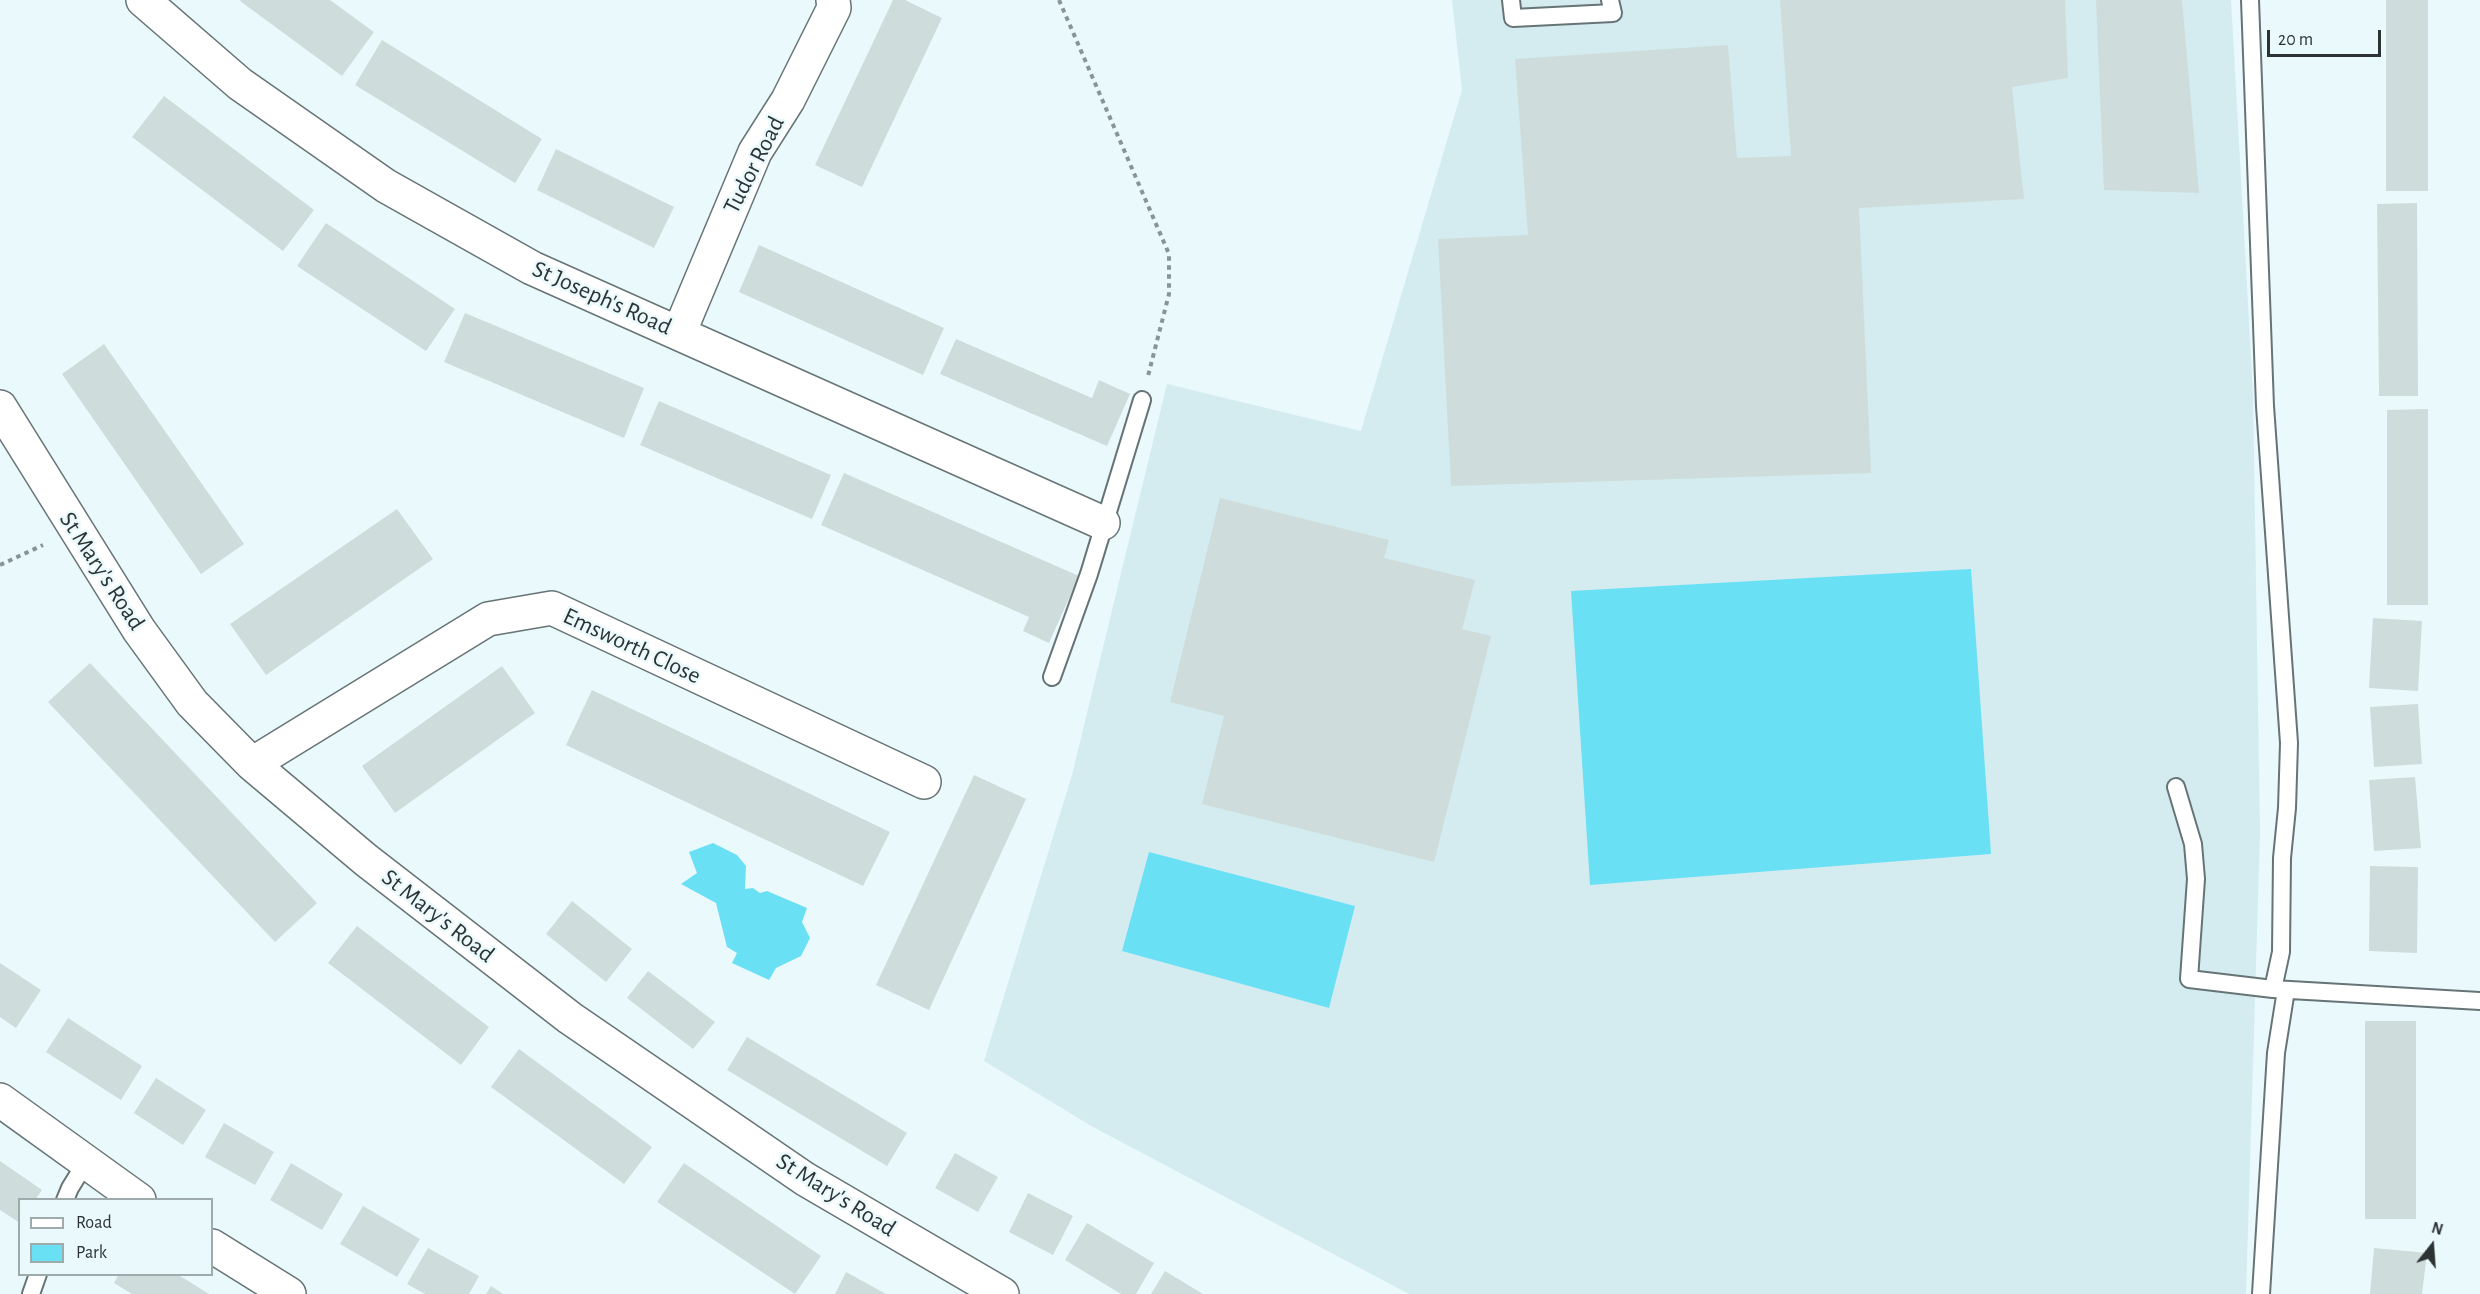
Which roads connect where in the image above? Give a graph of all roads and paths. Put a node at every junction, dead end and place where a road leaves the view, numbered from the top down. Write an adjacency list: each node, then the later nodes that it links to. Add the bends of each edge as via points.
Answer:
1 (143, 0): 7 (street, St Joseph's Road, via 240,84 386,186 532,268)
2 (833, 0): 7 (street, Tudor Road, via 834,8 788,100 755,152)
3 (1059, 0): 8 (path, via 1169,254 1170,294)
4 (1511, 0): 5 (lane, via 1513,18 1613,13)
5 (1611, 0)
6 (2250, 0): 17 (lane, via 2265,406 2289,743)
7 (679, 333): 10 (street, St Joseph's Road)
8 (1142, 400): 10 (lane)
9 (0, 407): 11 (street, St Mary's Road)
10 (1103, 523): 13 (lane)
11 (74, 530): 12 (path); 14 (street, St Mary's Road, via 192,703)
12 (0, 565)
13 (1052, 677)
14 (252, 764): 15 (street, Emsworth Close, via 488,619 552,608); 27 (street, St Mary's Road, via 366,860 570,1018 805,1179)
15 (924, 782)
16 (2176, 787): 17 (lane, via 2193,844 2196,879 2189,979)
17 (2280, 989): 18 (lane); 28 (lane)
18 (2480, 1001)
19 (0, 1100): 20 (street)
20 (86, 1162): 21 (lane); 22 (street)
21 (66, 1198)
22 (136, 1198)
23 (213, 1247): 26 (street)
24 (38, 1276): 25 (lane)
25 (31, 1294)
26 (289, 1294)
27 (1002, 1294)
28 (2261, 1294)

